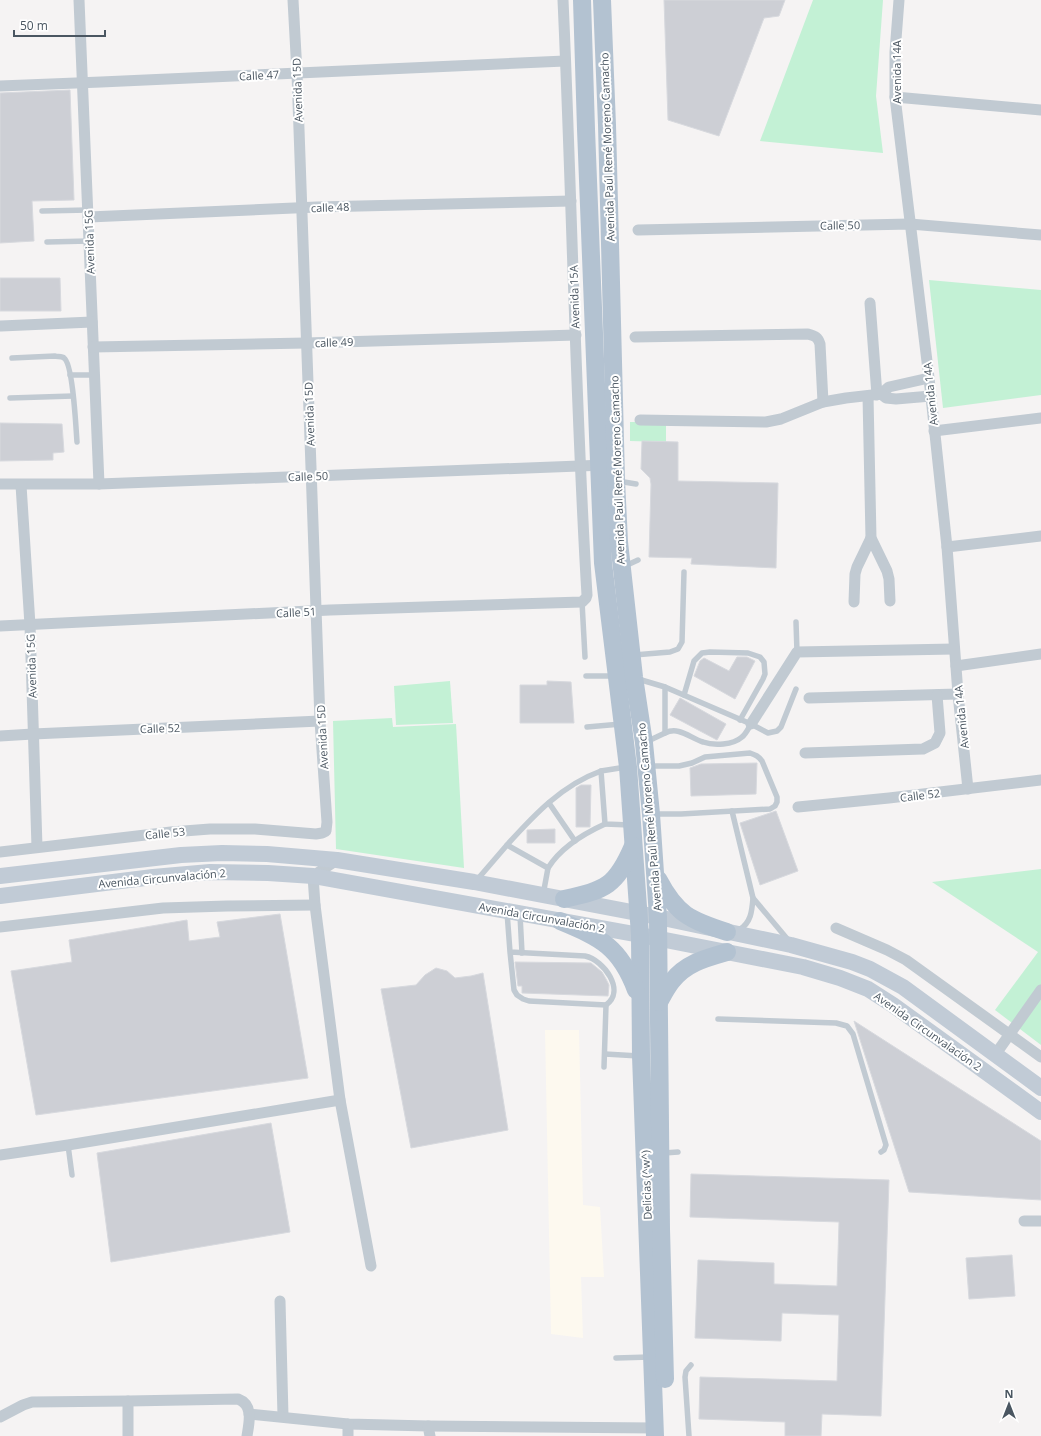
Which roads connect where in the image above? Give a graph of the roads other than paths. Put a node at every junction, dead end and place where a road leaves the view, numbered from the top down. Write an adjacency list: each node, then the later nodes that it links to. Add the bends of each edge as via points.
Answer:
1 (79, 0): 9 (street, Avenida 15G)
2 (292, 0): 8 (street, Avenida 15D)
3 (563, 0): 7 (street, Avenida 15A)
4 (582, 0): 43 (main road, Avenida Paúl René Moreno Camacho, via 586,129)
5 (602, 0): 43 (main road, Avenida Paúl René Moreno Camacho, via 607,125)
6 (899, 0): 11 (street, Avenida 14A)
7 (565, 61): 8 (street, Calle 47); 13 (street, Avenida 15A)
8 (297, 73): 9 (street, Calle 47); 14 (street, Avenida 15D)
9 (82, 83): 10 (street, Calle 47); 16 (street, Avenida 15G)
10 (0, 86)
11 (895, 97): 12 (street); 17 (street, Avenida 14A)
12 (1041, 110)
13 (571, 201): 14 (street, calle 48); 25 (street, Avenida 15A)
14 (301, 208): 16 (street, calle 48); 27 (street, Avenida 15D)
15 (42, 211): 16 (lane)
16 (88, 214): 20 (street, Avenida 15G)
17 (910, 224): 18 (street, Calle 50); 19 (street, Calle 50); 32 (street, Avenida 14A)
18 (638, 230)
19 (1041, 235)
20 (89, 241): 21 (lane); 23 (street, Avenida 15G)
21 (47, 242)
22 (870, 303): 33 (street)
23 (92, 322): 24 (street); 28 (street, Avenida 15G)
24 (1, 326)
25 (576, 335): 27 (street, calle 49); 42 (street, Avenida 15A)
26 (635, 337): 37 (street, via 814,335 820,344)
27 (306, 343): 28 (street, calle 49); 44 (street, Avenida 15D)
28 (93, 347): 31 (street, Avenida 15G)
29 (12, 358): 30 (lane, via 62,357 66,360)
30 (70, 375): 31 (lane); 34 (lane)
31 (94, 375): 46 (street, Avenida 15G)
32 (929, 378): 33 (street, via 889,387); 35 (street, Avenida 14A)
33 (875, 395): 35 (street, via 896,399); 37 (street); 50 (street)
34 (73, 396): 36 (lane); 41 (lane)
35 (931, 396): 40 (street, Avenida 14A)
36 (10, 398)
37 (823, 402): 39 (street, via 781,419 766,422)
38 (1041, 418): 40 (street)
39 (640, 420)
40 (934, 431): 51 (street, Avenida 14A)
41 (77, 442)
42 (579, 466): 43 (street, Calle 50); 44 (street, Calle 50); 55 (street, Avenida 15A)
43 (610, 470): 47 (lane); 53 (main road, Avenida Paúl René Moreno Camacho); 69 (main road, Avenida Paúl René Moreno Camacho, via 603,563)
44 (312, 476): 46 (street, Calle 50); 58 (street, Avenida 15D)
45 (0, 484): 48 (street, Calle 50)
46 (99, 484): 48 (street, Calle 50)
47 (636, 484)
48 (21, 485): 61 (street, Avenida 15G)
49 (1041, 536): 51 (street)
50 (872, 538): 56 (street, via 887,571); 57 (street, via 855,574)
51 (947, 547): 62 (street, Avenida 14A)
52 (638, 560): 53 (lane)
53 (621, 567): 65 (main road, Avenida Paúl René Moreno Camacho)
54 (684, 572): 65 (lane, via 682,642 678,649)
55 (585, 598): 58 (street, Calle 51); 66 (lane)
56 (890, 601)
57 (854, 602)
58 (317, 610): 61 (street, Calle 51); 77 (street, Avenida 15D)
59 (796, 622): 63 (lane)
60 (0, 626): 61 (street, Calle 51)
61 (30, 626): 82 (street, Avenida 15G)
62 (954, 649): 63 (street); 67 (street, Avenida 14A)
63 (797, 652): 79 (street)
64 (1041, 654): 67 (street)
65 (632, 655): 69 (main road, Avenida Paúl René Moreno Camacho)
66 (585, 657)
67 (956, 666): 72 (street, Avenida 14A)
68 (586, 676): 69 (lane)
69 (626, 677): 70 (lane); 78 (main road, Avenida Paúl René Moreno Camacho); 84 (main road, Avenida Paúl René Moreno Camacho)
70 (665, 688): 73 (lane); 81 (lane)
71 (796, 689): 79 (lane, via 777,731 768,733)
72 (958, 694): 74 (street); 90 (street, Avenida 14A)
73 (684, 695): 76 (lane); 76 (lane, via 694,661 702,653 755,655 764,662 764,679)
74 (937, 695): 75 (street); 85 (street, via 940,733 935,744 923,750)
75 (809, 698)
76 (740, 720): 79 (lane)
77 (320, 721): 82 (street, Calle 52); 97 (street, Avenida 15D)
78 (623, 724): 80 (lane); 87 (main road, Avenida Paúl René Moreno Camacho)
79 (751, 724): 81 (lane, via 740,739 730,743 708,744 680,731 669,730)
80 (587, 727)
81 (665, 733): 84 (lane)
82 (33, 734): 83 (street, Calle 52); 101 (street, Avenida 15G)
83 (0, 736)
84 (644, 743): 86 (main road, Avenida Paúl René Moreno Camacho)
85 (805, 753)
86 (646, 766): 93 (lane, via 678,766 705,757 750,753 759,756 777,802 770,809); 94 (main road, Avenida Paúl René Moreno Camacho)
87 (628, 767): 88 (lane); 96 (main road, Avenida Paúl René Moreno Camacho)
88 (601, 771): 91 (lane, via 571,785); 95 (lane)
89 (1041, 780): 90 (street, Calle 52)
90 (968, 789): 92 (street, Calle 52)
91 (549, 803): 98 (lane); 100 (lane)
92 (798, 807)
93 (732, 812): 94 (lane); 111 (lane)
94 (651, 814): 105 (main road, Avenida Paúl René Moreno Camacho)
95 (605, 824): 96 (lane); 98 (lane)
96 (633, 825): 99 (main road, Avenida Paúl René Moreno Camacho)
97 (327, 827): 101 (street, Calle 53, via 326,831 316,834 255,829 210,829)
98 (575, 841): 104 (lane, via 554,858)
99 (634, 843): 112 (main road, via 618,875 606,886 591,893); 115 (main road, Avenida Paúl René Moreno Camacho)
100 (507, 845): 104 (lane); 108 (lane)
101 (37, 847): 102 (street, Calle 53)
102 (0, 852)
103 (337, 860): 106 (main road, Avenida Circunvalación 2, via 267,854 203,854 155,857); 107 (street); 108 (main road, Avenida Circunvalación 2)
104 (548, 868): 109 (lane)
105 (655, 873): 116 (main road, Avenida Paúl René Moreno Camacho); 120 (main road, via 667,897 681,911 700,924)
106 (0, 876)
107 (313, 876): 110 (main road, Avenida Circunvalación 2, via 210,872); 113 (street); 114 (main road, Avenida Circunvalación 2)
108 (474, 882): 109 (main road, Avenida Circunvalación 2)
109 (543, 895): 112 (main road, Avenida Circunvalación 2)
110 (0, 896)
111 (753, 898): 120 (lane, via 748,922 744,927); 123 (lane)
112 (564, 899): 115 (main road, Avenida Circunvalación 2)
113 (315, 905): 118 (street, via 163,908); 139 (street)
114 (513, 912): 117 (main road, Avenida Circunvalación 2); 124 (lane); 126 (lane)
115 (638, 913): 116 (main road, Avenida Circunvalación 2); 121 (main road, Avenida Paúl René Moreno Camacho)
116 (658, 917): 120 (main road, Avenida Circunvalación 2); 122 (main road, Avenida Paúl René Moreno Camacho)
117 (560, 921): 121 (main road, Avenida Circunvalación 2); 128 (main road, via 590,934 612,949 629,971)
118 (0, 927)
119 (836, 928): 132 (street, via 906,960)
120 (731, 932): 123 (main road, Avenida Circunvalación 2)
121 (640, 935): 122 (main road, Avenida Circunvalación 2); 128 (main road, Delicias (^w^))
122 (659, 939): 125 (main road, Avenida Circunvalación 2); 129 (main road, Delicias (^w^))
123 (791, 944): 134 (main road, Avenida Circunvalación 2, via 852,962 886,977)
124 (510, 952): 126 (lane); 130 (lane, via 514,990 522,999)
125 (727, 952): 129 (main road, via 684,969 672,981); 140 (main road, Avenida Circunvalación 2, via 803,967 868,989 893,1004)
126 (522, 953): 130 (lane, via 585,956 597,961 606,971 614,991 613,998)
127 (1041, 990): 132 (street)
128 (639, 998): 135 (main road, Delicias (^w^))
129 (659, 1002): 158 (main road, Delicias (^w^), via 670,1153 661,1228)
130 (606, 1005): 133 (lane)
131 (718, 1019): 142 (lane, via 836,1023 847,1026 853,1034 886,1145)
132 (1010, 1034): 134 (street); 136 (street)
133 (605, 1054): 135 (lane); 137 (lane)
134 (995, 1055): 138 (main road, Avenida Circunvalación 2)
135 (641, 1056): 149 (main road, Delicias (^w^))
136 (1041, 1056)
137 (604, 1067)
138 (1041, 1088)
139 (340, 1100): 141 (street); 147 (street)
140 (1041, 1112)
141 (68, 1145): 143 (street); 144 (lane)
142 (881, 1152)
143 (0, 1156)
144 (72, 1175)
145 (1024, 1221): 146 (street)
146 (1041, 1221)
147 (371, 1266)
148 (280, 1301): 154 (street)
149 (652, 1357): 150 (lane); 158 (main road, Delicias (^w^))
150 (616, 1358)
151 (691, 1365): 162 (lane, via 686,1371)
152 (128, 1402): 153 (street, via 238,1399 246,1404); 155 (street, via 32,1402 23,1404); 159 (street)
153 (249, 1414): 154 (street); 160 (street)
154 (283, 1416): 156 (street)
155 (0, 1417)
156 (348, 1424): 157 (street); 161 (street)
157 (429, 1431): 158 (street)
158 (659, 1433)
159 (128, 1436)
160 (246, 1436)
161 (348, 1436)
162 (689, 1436)

